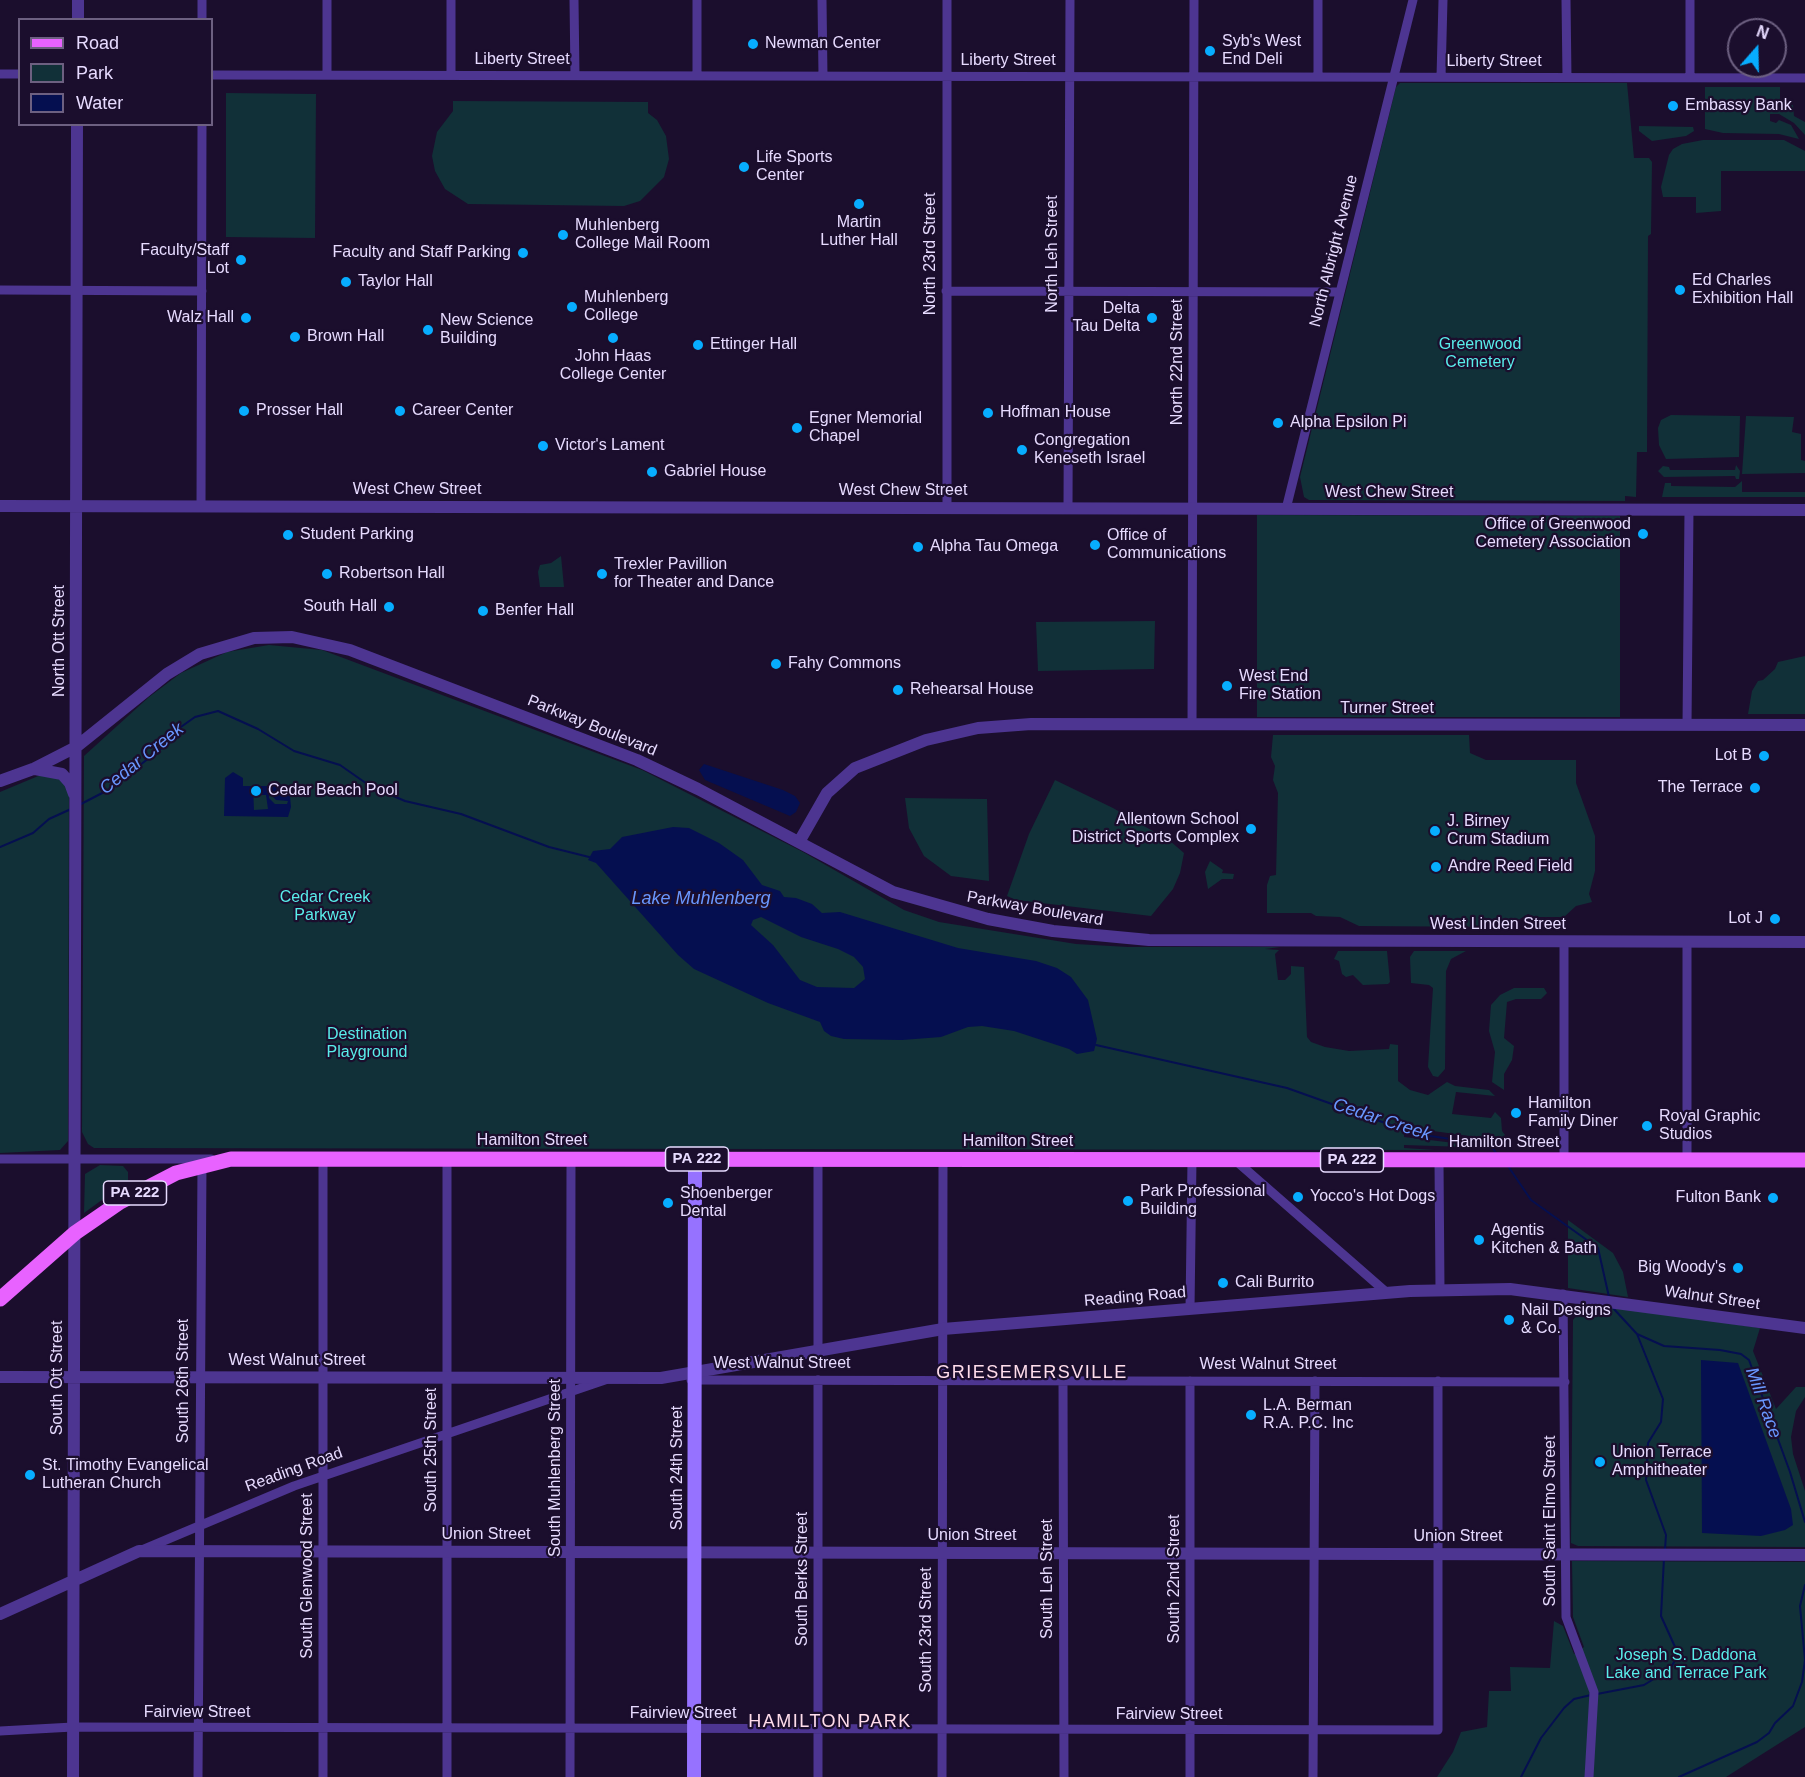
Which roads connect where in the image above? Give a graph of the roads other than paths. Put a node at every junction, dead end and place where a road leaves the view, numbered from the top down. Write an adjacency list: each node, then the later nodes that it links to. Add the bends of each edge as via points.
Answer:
1 (78, 0): 16 (street)
2 (202, 0): 17 (street)
3 (327, 0): 21 (street)
4 (451, 0): 22 (street)
5 (574, 0): 23 (street)
6 (697, 0): 24 (street)
7 (822, 0): 25 (street)
8 (947, 0): 26 (street, North 23rd Street)
9 (1070, 0): 27 (street, North Leh Street)
10 (1194, 0): 28 (street, North 22nd Street)
11 (1318, 0): 29 (street)
12 (1413, 0): 30 (street, North Albright Avenue)
13 (1443, 0): 31 (street)
14 (1566, 0): 32 (street)
15 (1690, 0): 33 (street)
16 (78, 18)
17 (202, 18)
18 (0, 74): 19 (street)
19 (18, 74)
20 (213, 75): 21 (street, Liberty Street)
21 (327, 75): 22 (street, Liberty Street)
22 (450, 75): 23 (street, Liberty Street)
23 (575, 75): 24 (street, Liberty Street)
24 (697, 76): 25 (street, Liberty Street)
25 (823, 76): 26 (street, Liberty Street)
26 (946, 76): 27 (street, Liberty Street); 40 (street, North 23rd Street)
27 (1070, 76): 28 (street, Liberty Street); 41 (street, North Leh Street)
28 (1194, 76): 29 (street, Liberty Street); 42 (street, North 22nd Street)
29 (1318, 77): 30 (street, Liberty Street)
30 (1393, 77): 31 (street, Liberty Street); 43 (street, North Albright Avenue)
31 (1442, 77): 32 (street, Liberty Street)
32 (1567, 77): 33 (street, Liberty Street)
33 (1690, 77): 34 (street, Liberty Street)
34 (1805, 78)
35 (77, 126): 38 (street, North Ott Street)
36 (202, 126): 39 (street)
37 (0, 290): 38 (street)
38 (77, 291): 39 (street); 45 (street, North Ott Street)
39 (201, 291): 46 (street)
40 (946, 291): 41 (street); 47 (street, North 23rd Street)
41 (1068, 291): 42 (street); 48 (street, North Leh Street)
42 (1193, 292): 43 (street); 49 (street, North 22nd Street)
43 (1338, 292): 50 (street, North Albright Avenue)
44 (0, 506): 45 (street, West Chew Street)
45 (77, 506): 46 (street, West Chew Street); 56 (street, North Ott Street)
46 (201, 507): 47 (street, West Chew Street)
47 (947, 508): 48 (street, West Chew Street)
48 (1068, 508): 49 (street, West Chew Street)
49 (1192, 509): 50 (street, West Chew Street); 53 (street, North 22nd Street)
50 (1286, 509): 51 (street, West Chew Street)
51 (1689, 510): 52 (street, West Chew Street); 54 (street)
52 (1805, 510)
53 (1192, 725): 54 (street, Turner Street); 60 (street, Turner Street, via 1004,725 926,740 876,758 842,778 827,793)
54 (1687, 725): 55 (street, Turner Street)
55 (1805, 725)
56 (76, 747): 57 (street, Parkway Boulevard); 59 (street, North Ott Street); 60 (street, Parkway Boulevard, via 167,674 200,654 254,638 311,639 350,650 637,760)
57 (33, 769): 58 (street, Parkway Boulevard); 59 (street, via 62,774)
58 (0, 781)
59 (76, 798): 65 (street, North Ott Street)
60 (799, 842): 61 (street, Parkway Boulevard, via 893,892 955,912 1094,936)
61 (1191, 941): 62 (street, West Linden Street)
62 (1564, 942): 63 (street, West Linden Street); 79 (street)
63 (1687, 942): 64 (street, West Linden Street); 76 (street)
64 (1805, 942)
65 (75, 1158): 67 (street, Hamilton Street); 68 (street, Hamilton Street); 81 (street, South Ott Street)
66 (323, 1158): 68 (main road, Hamilton Street / PA 222); 69 (main road, Hamilton Street / PA 222); 96 (street, South Glenwood Street)
67 (0, 1159)
68 (231, 1159): 80 (main road, Hamilton Street / PA 222)
69 (447, 1159): 70 (main road, Hamilton Street / PA 222); 97 (street, South 25th Street)
70 (571, 1159): 71 (main road, Hamilton Street / PA 222); 105 (street, South Muhlenberg Street)
71 (695, 1159): 72 (main road, Hamilton Street / PA 222); 91 (main road, South 24th Street)
72 (818, 1159): 73 (main road, Hamilton Street / PA 222); 90 (street)
73 (943, 1160): 74 (main road, Hamilton Street / PA 222); 89 (street, South 23rd Street)
74 (1192, 1160): 75 (main road, Hamilton Street / PA 222); 87 (street)
75 (1234, 1160): 78 (main road, Hamilton Street / PA 222); 83 (street)
76 (1687, 1160): 77 (main road, Hamilton Street / PA 222); 79 (main road, Hamilton Street / PA 222)
77 (1805, 1160)
78 (1439, 1161): 79 (main road, Hamilton Street / PA 222); 82 (street)
79 (1564, 1161)
80 (202, 1164): 81 (main road, PA 222, via 136,1192); 93 (street, South 26th Street)
81 (75, 1233): 85 (main road, PA 222); 95 (street, South Ott Street)
82 (1440, 1290): 83 (street, Reading Road); 84 (street, Reading Road, via 1507,1289)
83 (1386, 1292): 87 (street, Reading Road)
84 (1563, 1294): 86 (street, Reading Road); 104 (street, South Saint Elmo Street)
85 (0, 1299)
86 (1614, 1301): 88 (street, Walnut Street)
87 (1190, 1309): 89 (street, Reading Road)
88 (1805, 1328)
89 (943, 1329): 90 (street, Reading Road); 99 (street, South 23rd Street)
90 (818, 1351): 91 (street, Reading Road)
91 (694, 1376): 94 (street, Reading Road); 98 (street, West Walnut Street); 114 (main road, South 24th Street)
92 (0, 1377): 95 (street, West Walnut Street)
93 (199, 1377): 95 (street, West Walnut Street); 96 (street, West Walnut Street); 108 (street, South 26th Street)
94 (661, 1377): 105 (street, West Walnut Street)
95 (75, 1378): 123 (street, South Ott Street)
96 (323, 1378): 97 (street, West Walnut Street); 107 (street, South Glenwood Street)
97 (447, 1379): 105 (street, West Walnut Street); 106 (street, South 25th Street)
98 (819, 1380): 99 (street, West Walnut Street); 115 (street, South Berks Street)
99 (943, 1380): 100 (street, West Walnut Street); 116 (street, South 23rd Street)
100 (1063, 1381): 101 (street, West Walnut Street); 117 (street, South Leh Street)
101 (1190, 1381): 102 (street, West Walnut Street); 118 (street, South 22nd Street)
102 (1315, 1381): 103 (street, West Walnut Street); 119 (street)
103 (1438, 1381): 104 (street, West Walnut Street); 120 (street)
104 (1565, 1382): 121 (street, South Saint Elmo Street)
105 (571, 1385): 106 (street, Reading Road); 113 (street, South Muhlenberg Street)
106 (447, 1432): 107 (street, Reading Road); 112 (street, South 25th Street)
107 (322, 1477): 108 (street, Reading Road); 111 (street, South Glenwood Street)
108 (199, 1525): 109 (street, Reading Road); 110 (street, South 26th Street)
109 (139, 1551): 110 (street, Union Street); 123 (street, Reading Road)
110 (199, 1551): 111 (street, Union Street); 126 (street, South 26th Street)
111 (322, 1552): 112 (street, Union Street); 127 (street, South Glenwood Street)
112 (446, 1552): 113 (street, Union Street); 128 (street, South 25th Street)
113 (571, 1552): 114 (street, Union Street); 129 (street, South Muhlenberg Street)
114 (694, 1552): 115 (street, Union Street); 130 (main road, South 24th Street)
115 (818, 1552): 116 (street, Union Street); 131 (street, South Berks Street)
116 (942, 1552): 117 (street, Union Street); 132 (street, South 23rd Street)
117 (1064, 1553): 118 (street, Union Street); 133 (street, South Leh Street)
118 (1190, 1553): 119 (street, Union Street); 134 (street, South 22nd Street)
119 (1314, 1553): 120 (street, Union Street); 135 (street)
120 (1438, 1553): 121 (street, Union Street); 135 (street, Fairview Street, via 1438,1730)
121 (1566, 1554): 122 (street, Union Street); 148 (street, South Saint Elmo Street, via 1566,1617 1594,1692)
122 (1805, 1555)
123 (73, 1579): 124 (street, Reading Road); 125 (street, South Ott Street)
124 (0, 1614)
125 (73, 1727): 126 (street, Fairview Street); 136 (street, Fairview Street); 137 (street, South Ott Street)
126 (198, 1728): 127 (street, Fairview Street); 138 (street, South 26th Street)
127 (323, 1728): 128 (street, Fairview Street); 139 (street, South Glenwood Street)
128 (447, 1729): 129 (street, Fairview Street); 140 (street, South 25th Street)
129 (570, 1729): 130 (street, Fairview Street); 141 (street, South Muhlenberg Street)
130 (694, 1729): 131 (street, Fairview Street); 142 (main road, South 24th Street)
131 (818, 1729): 132 (street, Fairview Street); 143 (street, South Berks Street)
132 (942, 1730): 133 (street, Fairview Street); 144 (street, South 23rd Street)
133 (1064, 1730): 134 (street, Fairview Street); 145 (street, South Leh Street)
134 (1190, 1730): 135 (street, Fairview Street); 146 (street, South 22nd Street)
135 (1314, 1730): 147 (street)
136 (0, 1731)
137 (73, 1777)
138 (198, 1777)
139 (322, 1777)
140 (447, 1777)
141 (570, 1777)
142 (694, 1777)
143 (818, 1777)
144 (942, 1777)
145 (1064, 1777)
146 (1190, 1777)
147 (1313, 1777)
148 (1589, 1777)

